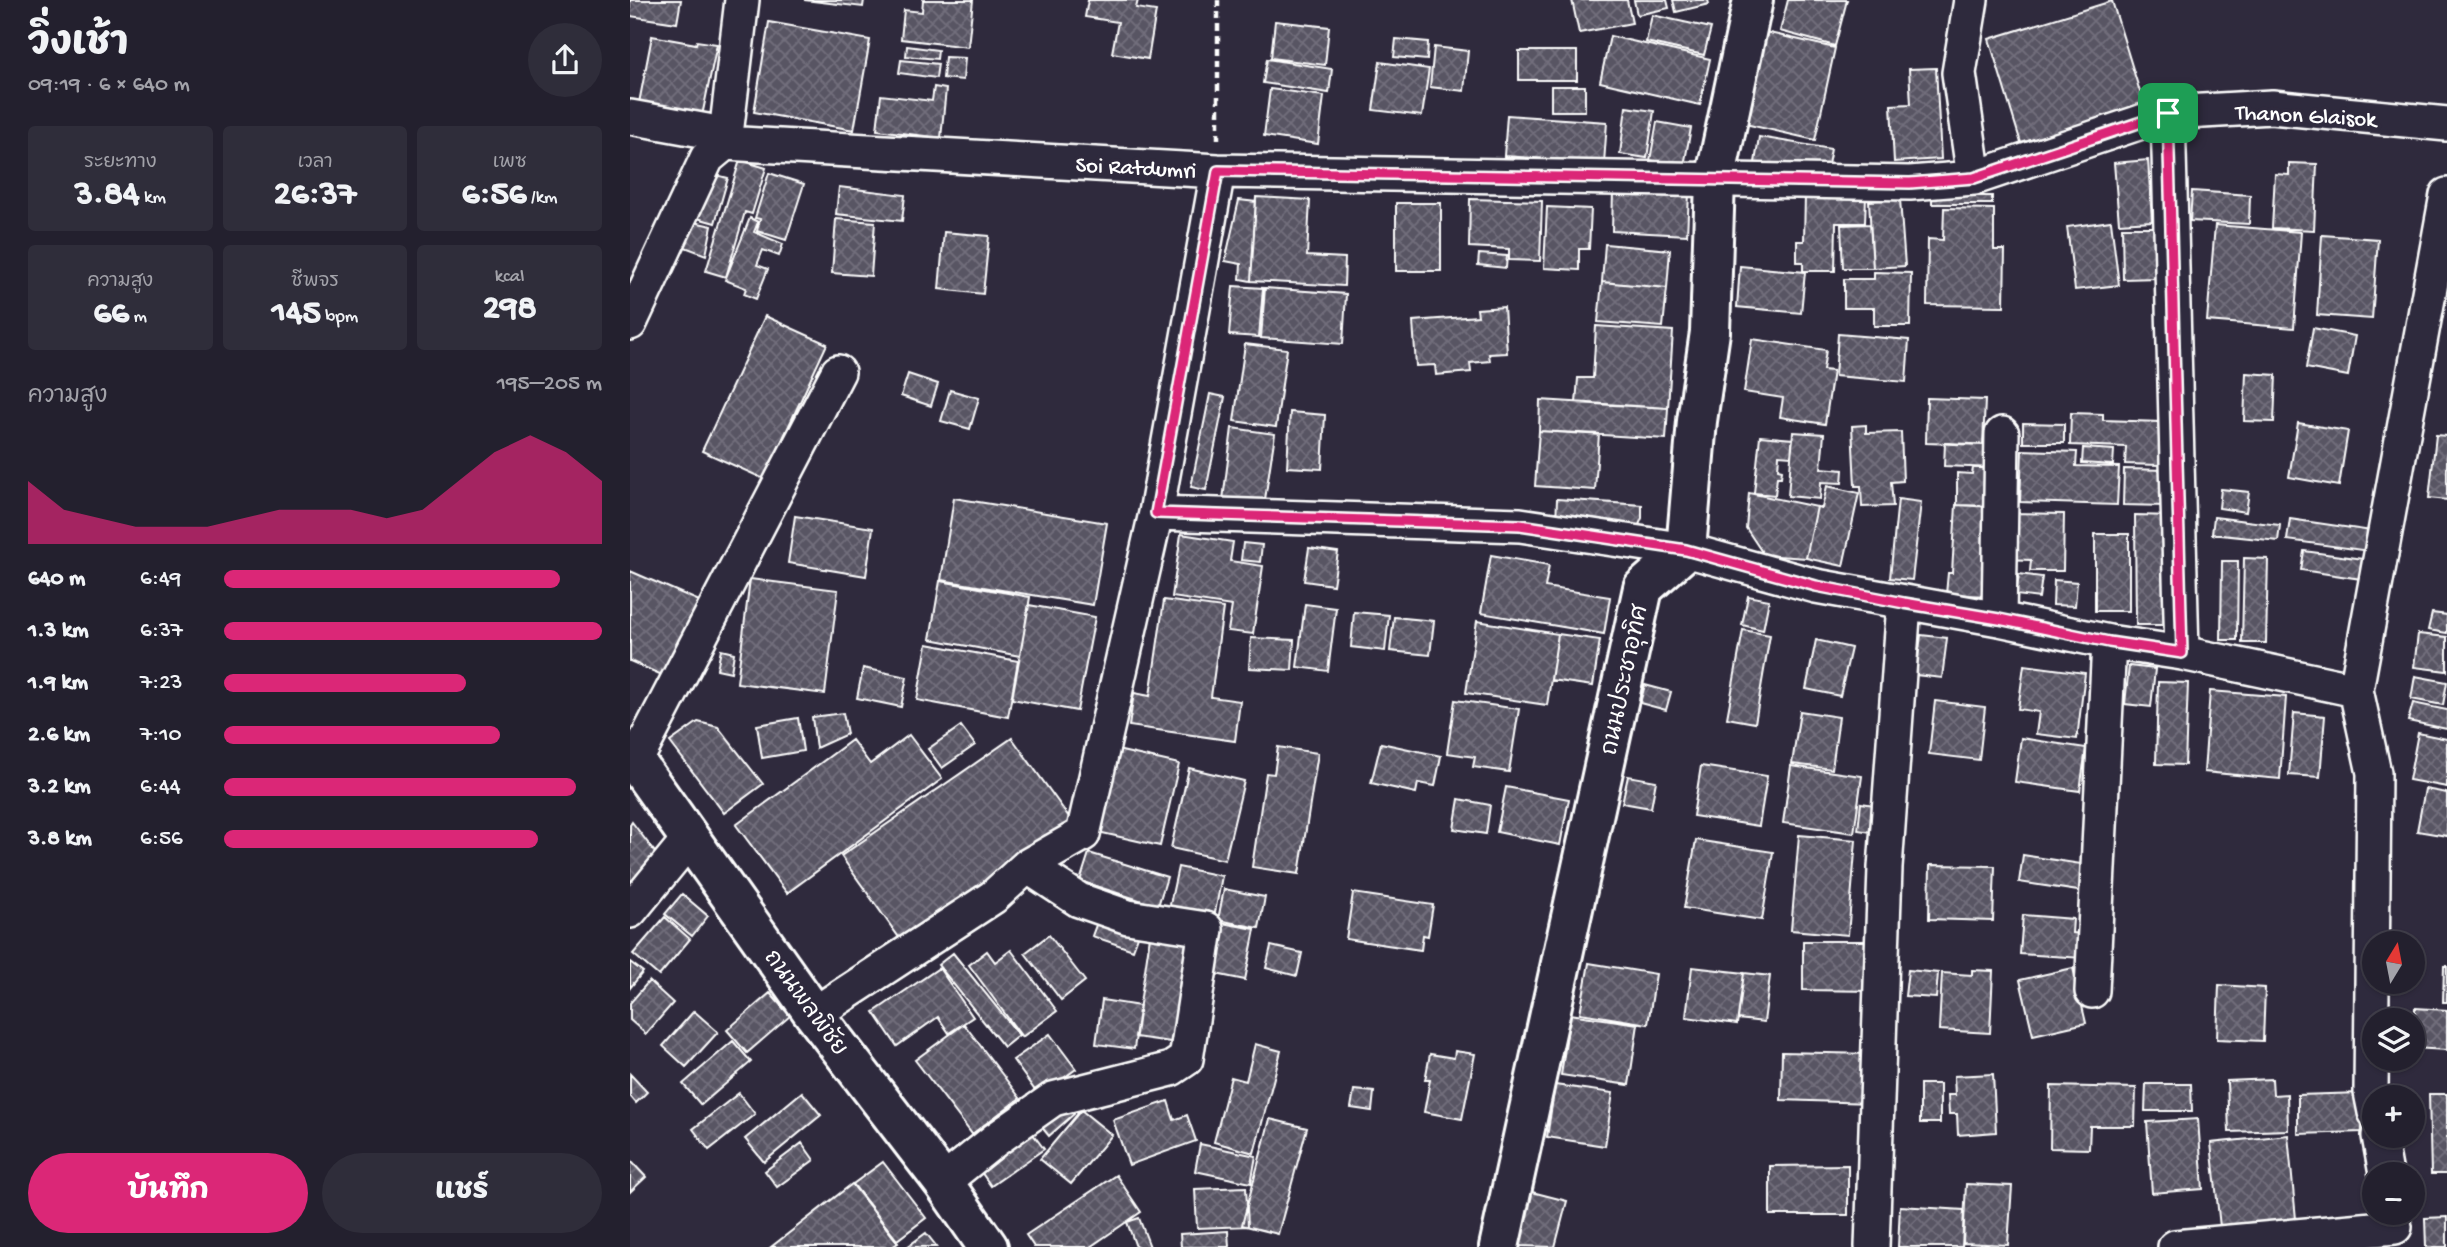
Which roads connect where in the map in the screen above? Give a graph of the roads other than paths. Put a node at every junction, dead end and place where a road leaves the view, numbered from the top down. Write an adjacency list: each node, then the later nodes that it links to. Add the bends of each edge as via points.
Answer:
1 (742, 0): 7 (street)
2 (1753, 0): 10 (street)
3 (1970, 0): 9 (street, via 1959,73)
4 (2168, 113): 6 (street, Thanon Glaisok, via 2272,107); 9 (street, Thanon Glaisok); 20 (street)
5 (630, 117): 7 (street, via 707,131)
6 (2447, 124)
7 (725, 143): 8 (street, Soi Ratdumri); 12 (street, via 707,158)
8 (1218, 171): 10 (street, Soi Ratdumri); 15 (street)
9 (1974, 178): 10 (street, Thanon Glaisok, via 1910,183)
10 (1714, 180): 16 (street, via 1710,332)
11 (2447, 195): 21 (street)
12 (630, 323)
13 (838, 372): 22 (street)
14 (2002, 434): 18 (street)
15 (1156, 513): 16 (street, via 1520,525); 24 (street, via 1083,834)
16 (1686, 550): 17 (street, via 1816,586); 32 (street, ถนนประชาอุทิศ, via 1643,588)
17 (1904, 603): 18 (street); 33 (street, via 1885,868)
18 (1999, 619): 19 (street)
19 (2109, 642): 20 (street); 26 (street)
20 (2182, 653): 21 (street)
21 (2356, 690): 28 (street, via 2374,773)
22 (633, 758): 23 (street, ถนนพลพิชัย)
23 (690, 839): 25 (street); 27 (street, ถนนพลพิชัย)
24 (1027, 866): 27 (street, via 993,897); 29 (street, via 1079,900 1128,917 1206,929 1186,1059 1171,1069 1054,1099)
25 (630, 911)
26 (2092, 991)
27 (814, 1014): 29 (street, ถนนพลพิชัย)
28 (2371, 1085)
29 (943, 1182): 31 (street, ถนนพลพิชัย)
30 (2394, 1229): 34 (street)
31 (988, 1247)
32 (1499, 1247)
33 (1872, 1247)
34 (2175, 1247)

